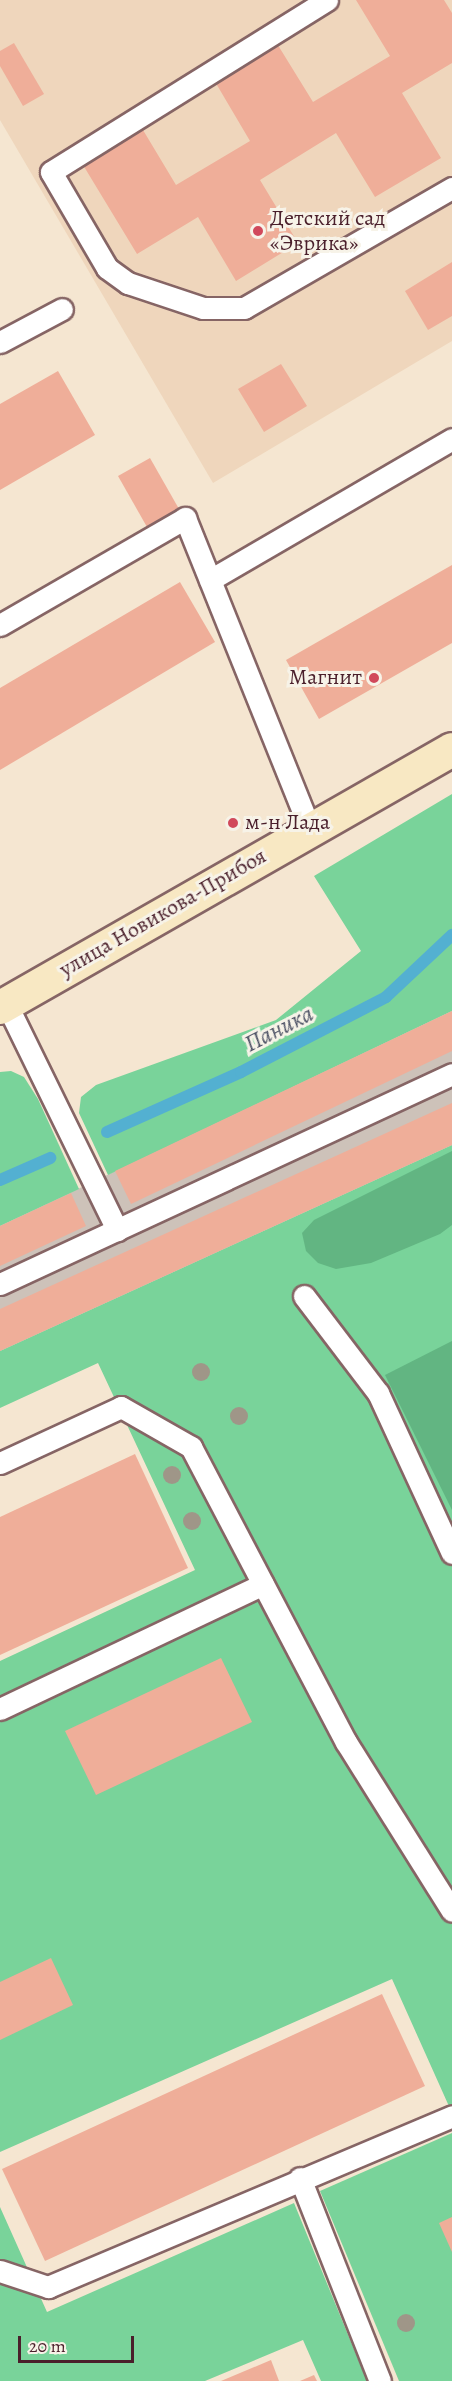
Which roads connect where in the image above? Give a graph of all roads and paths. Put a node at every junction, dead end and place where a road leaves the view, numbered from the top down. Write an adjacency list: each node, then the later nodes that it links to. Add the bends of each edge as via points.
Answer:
1 (294, 0): 3 (lane)
2 (327, 0): 3 (lane)
3 (291, 22): 4 (lane, via 51,172 107,268 128,283 203,309 244,308)
4 (452, 188)
5 (62, 309): 6 (lane)
6 (0, 342)
7 (452, 439): 8 (lane)
8 (210, 580): 9 (lane, via 185,518); 11 (lane)
9 (0, 625)
10 (452, 749): 11 (street, улица Новикова-Прибоя)
11 (310, 829): 12 (street, улица Новикова-Прибоя)
12 (3, 1005): 14 (lane)
13 (452, 1074): 14 (lane)
14 (117, 1230): 15 (lane)
15 (0, 1284)
16 (304, 1296): 18 (lane, via 378,1393)
17 (0, 1463): 19 (lane, via 121,1407 192,1447)
18 (452, 1553)
19 (263, 1584): 20 (lane); 21 (lane, via 345,1743)
20 (0, 1709)
21 (452, 1911)
22 (452, 2116): 23 (lane)
23 (300, 2178): 24 (lane, via 48,2287); 25 (lane)
24 (0, 2271)
25 (380, 2381)

